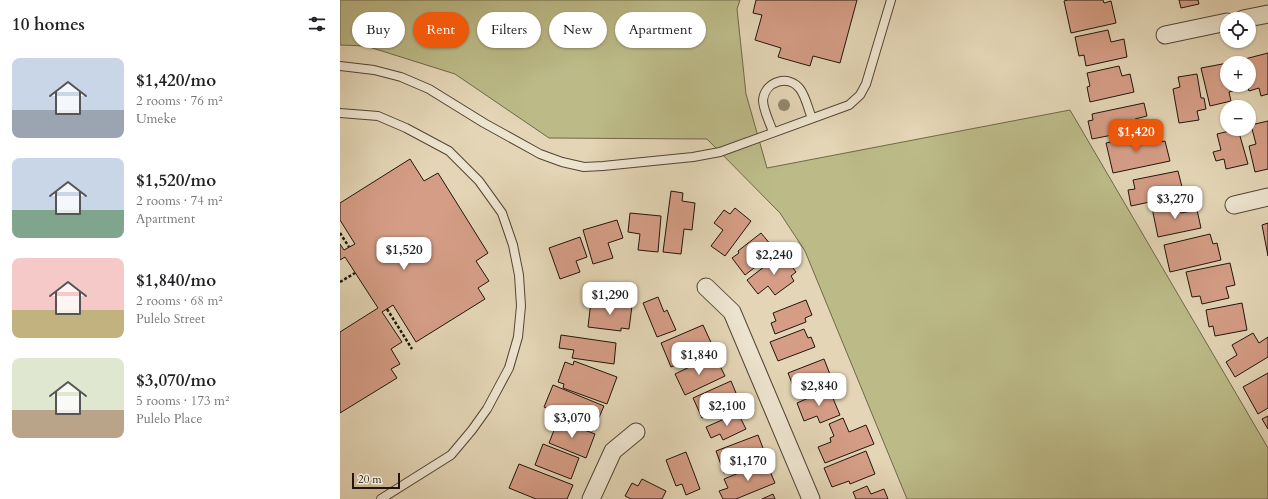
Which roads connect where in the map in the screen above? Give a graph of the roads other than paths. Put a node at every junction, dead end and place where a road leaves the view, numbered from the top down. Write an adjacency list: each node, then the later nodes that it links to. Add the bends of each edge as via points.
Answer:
1 (891, 0): 8 (lane, via 866,84 860,95 849,105)
2 (1268, 14): 3 (street)
3 (1256, 16)
4 (1220, 23): 5 (street)
5 (1165, 35)
6 (340, 66): 9 (lane, via 374,70 422,86 540,154 584,166 693,157 720,152)
7 (340, 113): 14 (lane, via 378,116 449,151 479,181 502,213 513,245 519,275 521,306 518,337 509,368 487,409 451,455)
8 (812, 118): 9 (lane); 9 (lane, via 800,89 789,81 776,82 769,86 763,100)
9 (773, 132)
10 (1268, 197): 11 (street)
11 (1234, 204)
12 (706, 287): 16 (street, via 732,312)
13 (636, 432): 15 (street, via 613,451)
14 (381, 499)
15 (591, 499)
16 (811, 499)

